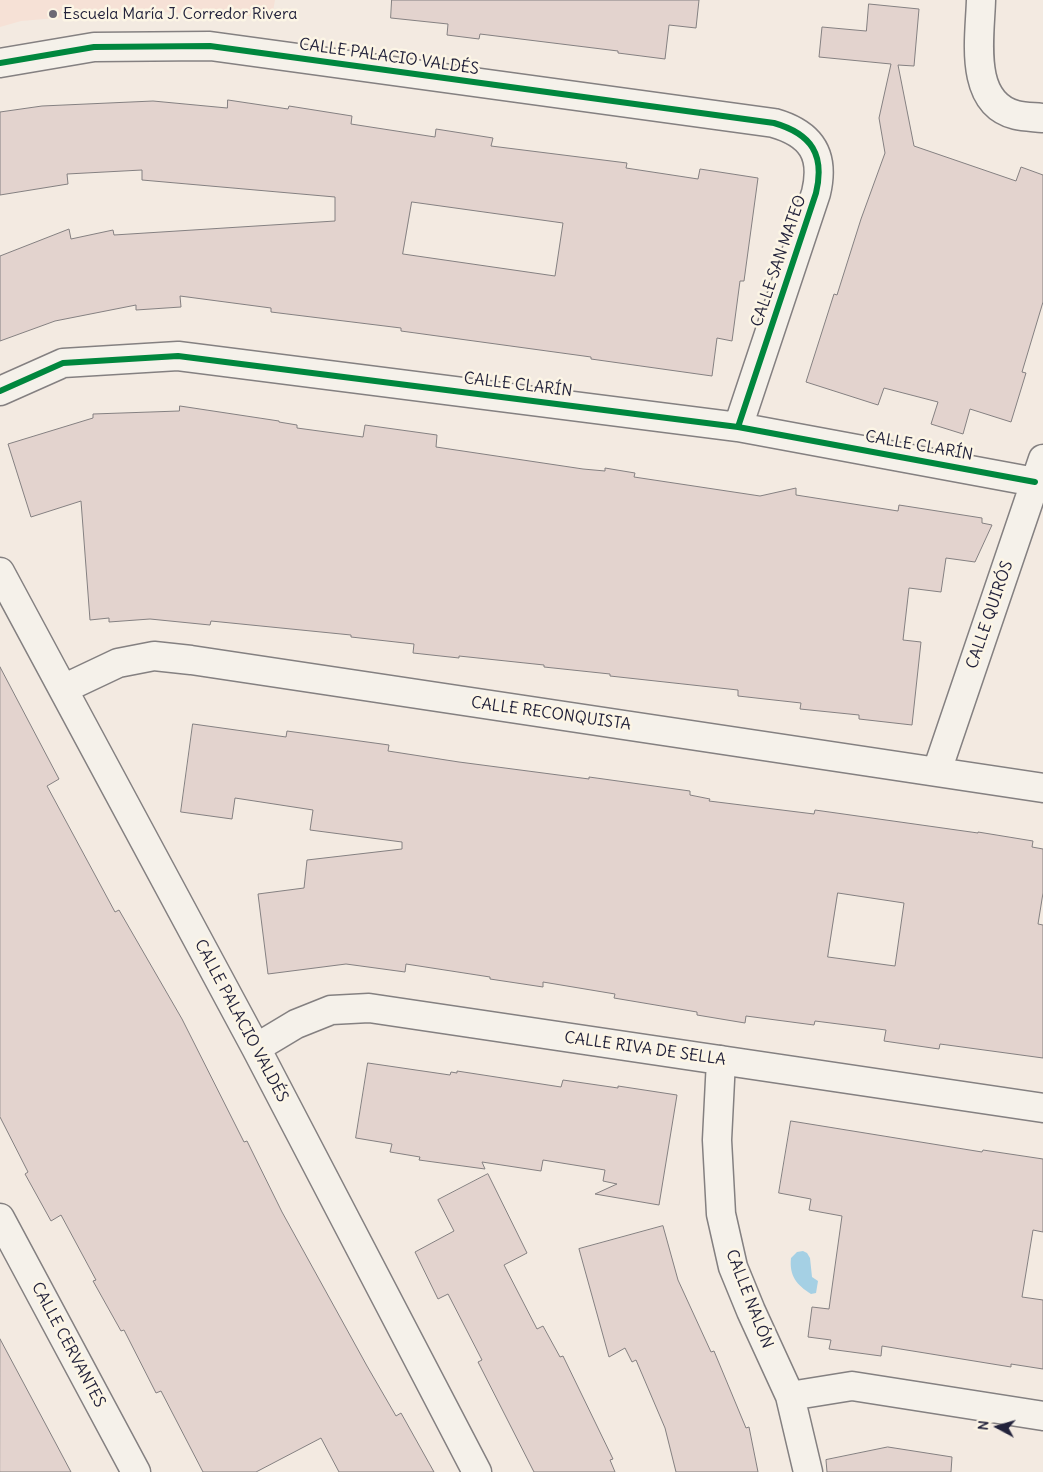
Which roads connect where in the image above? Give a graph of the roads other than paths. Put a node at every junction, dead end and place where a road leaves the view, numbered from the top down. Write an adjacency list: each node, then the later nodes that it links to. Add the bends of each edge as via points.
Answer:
1 (981, 0): 3 (street, via 980,72 984,86 1002,108 1016,115)
2 (0, 63): 4 (street, CALLE PALACIO VALDÉS, via 94,47 210,46)
3 (1043, 118)
4 (774, 123): 6 (street, CALLE SAN MATEO, via 789,127 812,147 819,162 820,178)
5 (0, 391): 6 (street, CALLE CLARÍN, via 63,363 178,356)
6 (738, 427): 7 (street, CALLE CLARÍN)
7 (1039, 470): 10 (street, CALLE QUIRÓS)
8 (0, 572): 9 (street, CALLE PALACIO VALDÉS)
9 (63, 689): 10 (street, CALLE RECONQUISTA, via 118,663 154,656); 12 (street, CALLE PALACIO VALDÉS)
10 (937, 771): 11 (street, CALLE RECONQUISTA)
11 (1043, 788)
12 (256, 1048): 13 (street, CALLE RIVA DE SELLA, via 296,1024 331,1010 369,1008); 19 (street, CALLE PALACIO VALDÉS)
13 (721, 1060): 14 (street, CALLE RIVA DE SELLA); 16 (street, CALLE NALÓN, via 718,1140 721,1214 734,1267)
14 (1043, 1108)
15 (0, 1218): 18 (street, CALLE CERVANTES)
16 (790, 1396): 17 (street, via 852,1386); 20 (street, CALLE NALÓN)
17 (1043, 1416)
18 (136, 1472)
19 (477, 1472)
20 (808, 1472)

